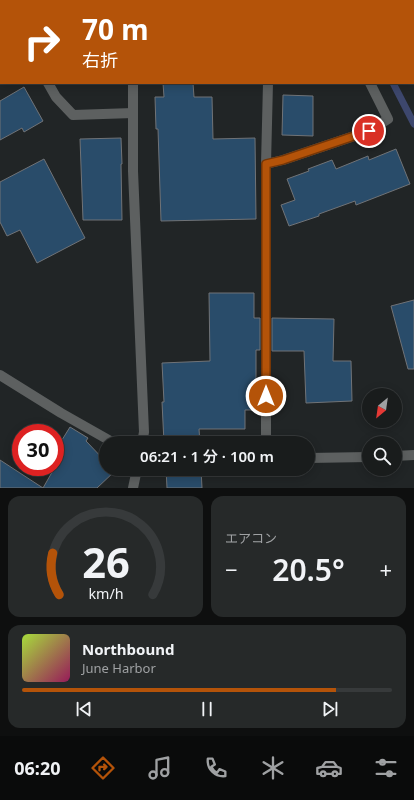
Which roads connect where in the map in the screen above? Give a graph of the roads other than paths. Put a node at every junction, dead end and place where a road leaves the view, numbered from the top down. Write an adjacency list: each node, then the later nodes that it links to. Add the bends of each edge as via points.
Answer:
1 (49, 84): 5 (street, via 56,97 73,114)
2 (133, 84): 5 (street)
3 (268, 84): 6 (street)
4 (370, 84): 6 (street, via 388,119 369,131)
5 (133, 113): 9 (street)
6 (266, 164): 10 (street)
7 (0, 375): 8 (street)
8 (102, 436)
9 (143, 436)
10 (266, 436)
11 (414, 455): 12 (street)
12 (402, 456)
13 (362, 457): 14 (street)
14 (315, 458)
15 (136, 476): 16 (street)
16 (133, 488)

